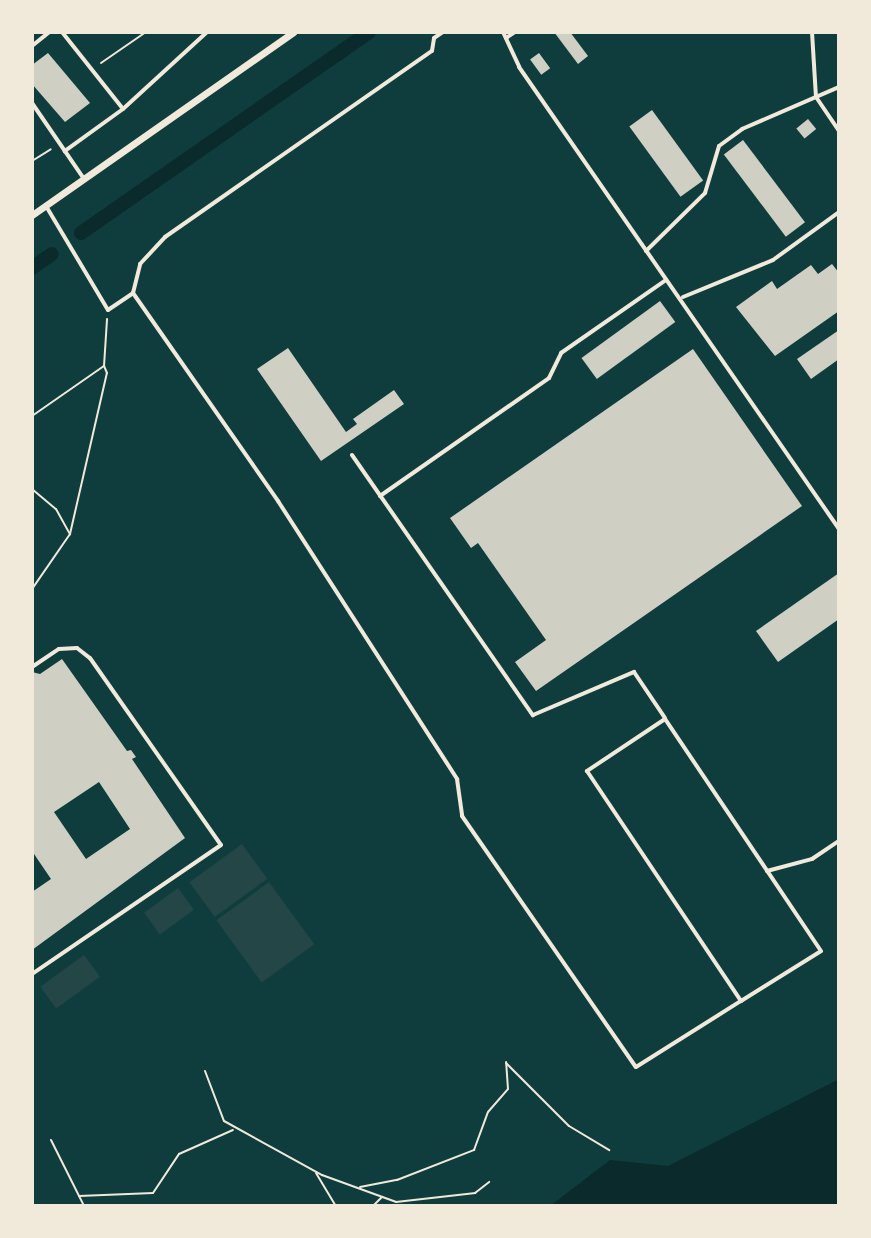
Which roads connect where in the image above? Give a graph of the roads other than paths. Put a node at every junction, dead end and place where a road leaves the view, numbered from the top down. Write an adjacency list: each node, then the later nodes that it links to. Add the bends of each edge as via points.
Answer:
1 (49, 32): 10 (lane)
2 (62, 32): 14 (lane)
3 (207, 32): 14 (lane)
4 (293, 32): 17 (street)
5 (443, 32): 23 (lane, via 434,38 432,51 165,237 140,264)
6 (503, 32): 9 (lane)
7 (515, 32): 9 (lane)
8 (812, 32): 12 (lane)
9 (506, 38): 21 (lane, via 519,67)
10 (32, 46)
11 (839, 87): 12 (lane)
12 (816, 97): 15 (lane); 21 (lane, via 742,129 719,146 705,193)
13 (32, 103): 16 (lane)
14 (123, 109): 16 (lane)
15 (839, 131)
16 (65, 151): 17 (lane)
17 (84, 179): 18 (street)
18 (46, 206): 20 (street); 23 (lane, via 108,310)
19 (839, 212): 24 (lane, via 773,260)
20 (32, 215)
21 (646, 251): 22 (lane)
22 (666, 280): 24 (lane); 26 (lane, via 561,353 549,378)
23 (133, 293): 33 (lane, via 278,501 457,779 462,816 636,1067)
24 (683, 297): 27 (lane)
25 (352, 455): 26 (lane)
26 (380, 496): 29 (lane, via 533,715 634,672)
27 (839, 529)
28 (32, 667): 32 (lane, via 59,649 77,648 90,658 221,845)
29 (665, 719): 31 (lane); 33 (lane, via 587,771)
30 (839, 841): 31 (lane, via 812,859)
31 (767, 871): 33 (lane, via 821,951)
32 (32, 974)
33 (741, 1001)

